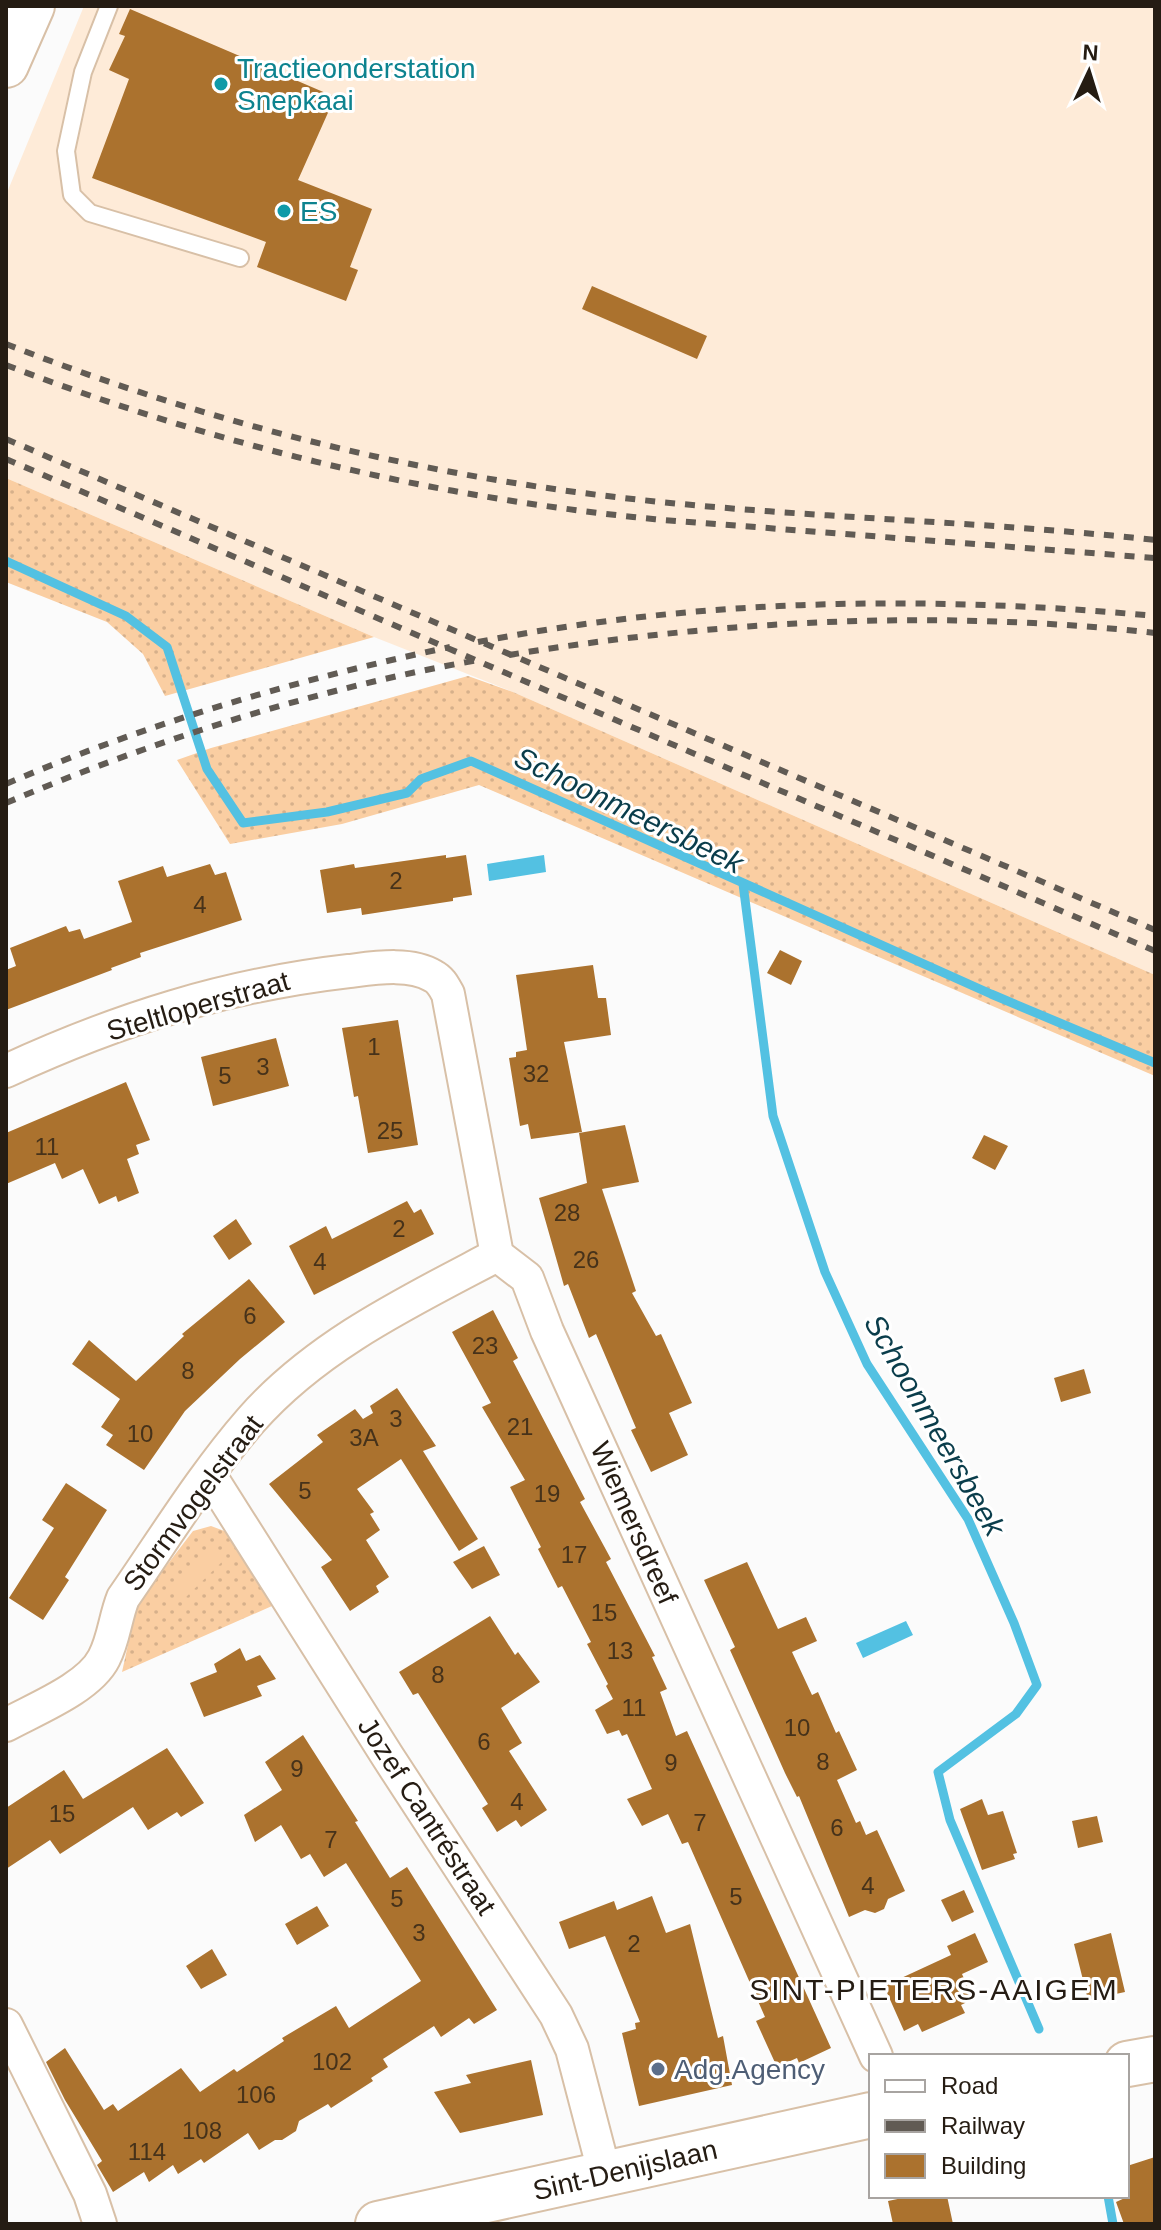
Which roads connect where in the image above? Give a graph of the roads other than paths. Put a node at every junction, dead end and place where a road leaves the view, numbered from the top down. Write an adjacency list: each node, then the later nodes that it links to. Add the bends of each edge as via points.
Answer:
1 (32, 6): 3 (street)
2 (109, 6): 4 (lane, via 83,72 66,151 72,195 90,213)
3 (6, 65)
4 (240, 258)
5 (6, 1071): 6 (street, Steltloperstraat, via 167,1008 284,979 398,968 431,974 448,994)
6 (497, 1255): 7 (street, Stormvogelstraat, via 349,1337 311,1365 252,1419); 10 (street, Wiemersdreef, via 527,1278)
7 (209, 1474): 8 (street, Stormvogelstraat, via 123,1598 103,1662 87,1680); 14 (street, Jozef Cantréstraat, via 556,2015 572,2049)
8 (6, 1725)
9 (6, 2025): 15 (street)
10 (875, 2054)
11 (1155, 2059): 12 (street)
12 (1129, 2064)
13 (869, 2115): 14 (street, Sint-Denijslaan)
14 (605, 2175): 16 (street, Sint-Denijslaan)
15 (100, 2224)
16 (378, 2224)

